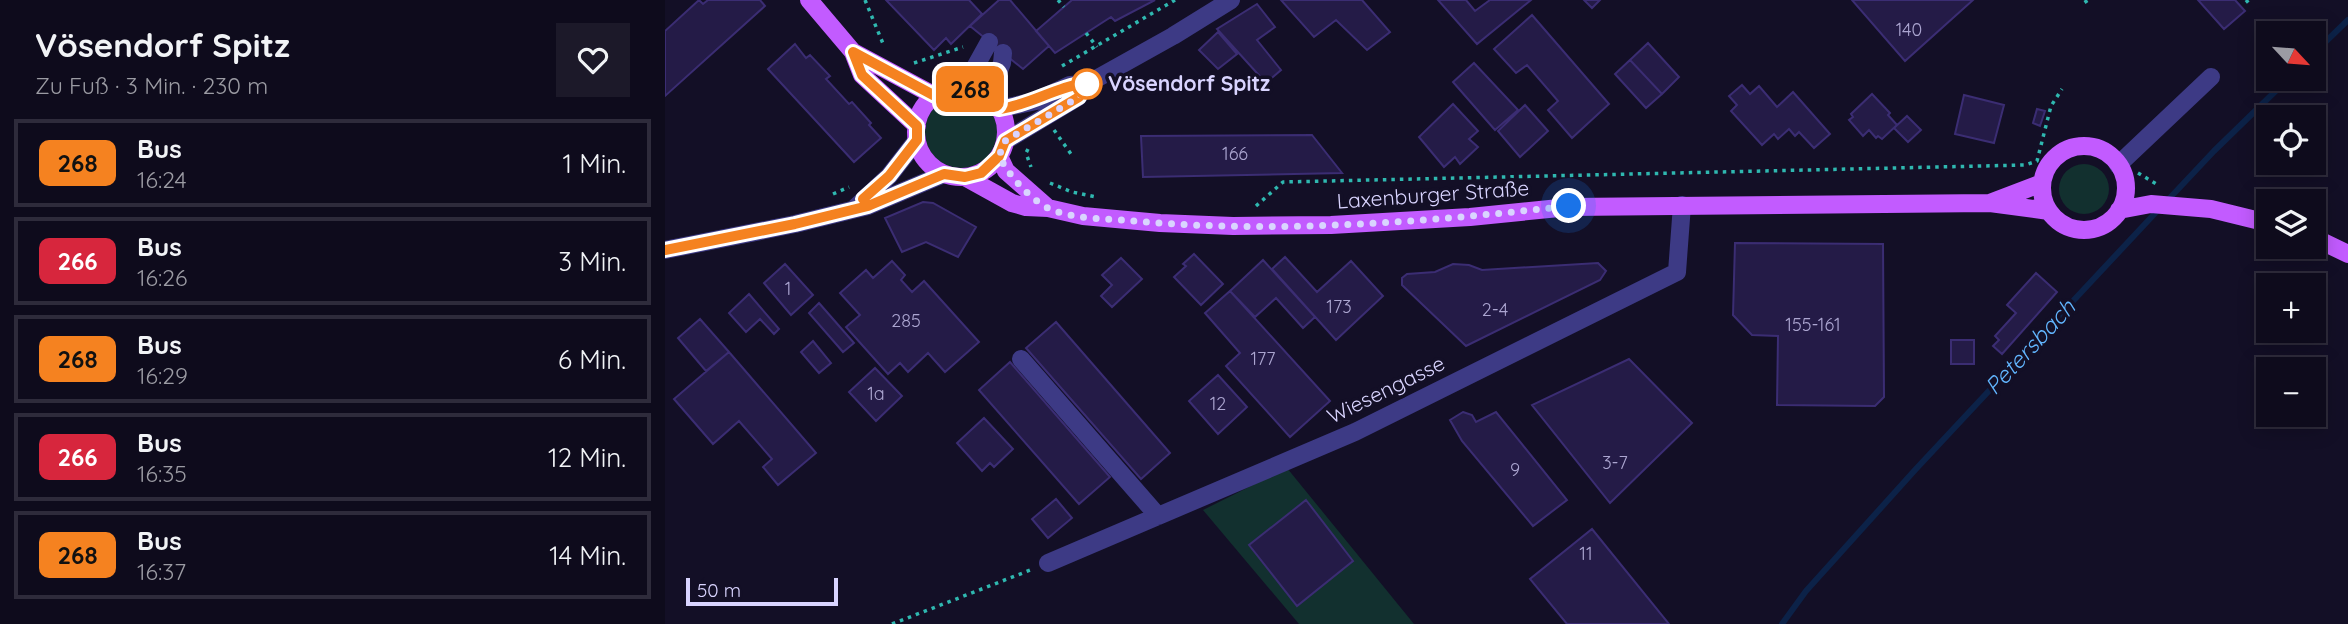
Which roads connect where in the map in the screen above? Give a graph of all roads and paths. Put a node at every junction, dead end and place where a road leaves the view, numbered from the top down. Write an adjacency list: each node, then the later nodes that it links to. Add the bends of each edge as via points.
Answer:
1 (809, 0): 10 (main road)
2 (865, 0): 11 (path)
3 (1058, 0): 7 (path)
4 (1231, 0): 13 (street)
5 (2246, 0): 6 (path)
6 (2251, 6)
7 (1064, 7)
8 (1086, 33): 9 (path)
9 (1097, 47)
10 (853, 52): 16 (main road); 19 (main road, via 862,75)
11 (886, 56)
12 (2211, 77): 23 (street)
13 (1087, 83): 17 (street, via 1070,85 1036,101); 18 (street, via 1079,97)
14 (958, 88): 16 (main road); 17 (main road, via 974,89); 17 (street, via 996,48 1002,63)
15 (2062, 89): 40 (path, via 2051,106 2037,160 2025,165 1283,182)
16 (935, 96): 19 (main road, via 923,109)
17 (994, 103): 21 (main road, via 1005,124)
18 (1046, 117): 21 (street); 22 (path)
19 (917, 133): 24 (main road, via 926,160); 35 (street, via 889,176)
20 (1032, 142): 25 (path, via 1026,153)
21 (1002, 148): 26 (main road, via 981,173); 36 (main road, Laxenburger Straße, via 1006,171)
22 (1071, 153)
23 (2121, 162): 28 (main road, via 2103,151 2076,147 2056,157); 29 (main road); 30 (path)
24 (944, 174): 26 (main road); 35 (street)
25 (1036, 174)
26 (965, 177): 36 (main road, Laxenburger Straße, via 1012,203)
27 (1044, 179): 31 (path, via 1072,192)
28 (2042, 183): 32 (main road, Laxenburger Straße); 38 (main road)
29 (2125, 184): 33 (main road); 37 (main road)
30 (2165, 188)
31 (1106, 198)
32 (1990, 203): 34 (main road, Laxenburger Straße); 38 (main road, Laxenburger Straße)
33 (2151, 204): 37 (main road, Laxenburger Straße); 39 (main road, Laxenburger Straße, via 2211,209)
34 (1682, 205): 40 (main road, Laxenburger Straße, via 1569,206 1373,223); 45 (street, Wiesengasse, via 1678,272 1355,432)
35 (855, 208): 42 (street)
36 (1048, 208): 40 (main road, Laxenburger Straße, via 1083,216)
37 (2119, 210): 38 (main road, Laxenburger Straße, via 2108,222 2084,230 2060,223)
38 (2049, 211)
39 (2256, 220)
40 (1233, 226)
41 (2326, 243): 43 (main road)
42 (665, 250)
43 (2348, 254)
44 (1021, 359): 45 (street)
45 (1158, 516): 46 (street, Wiesengasse)
46 (1048, 563): 47 (path)
47 (892, 624)

